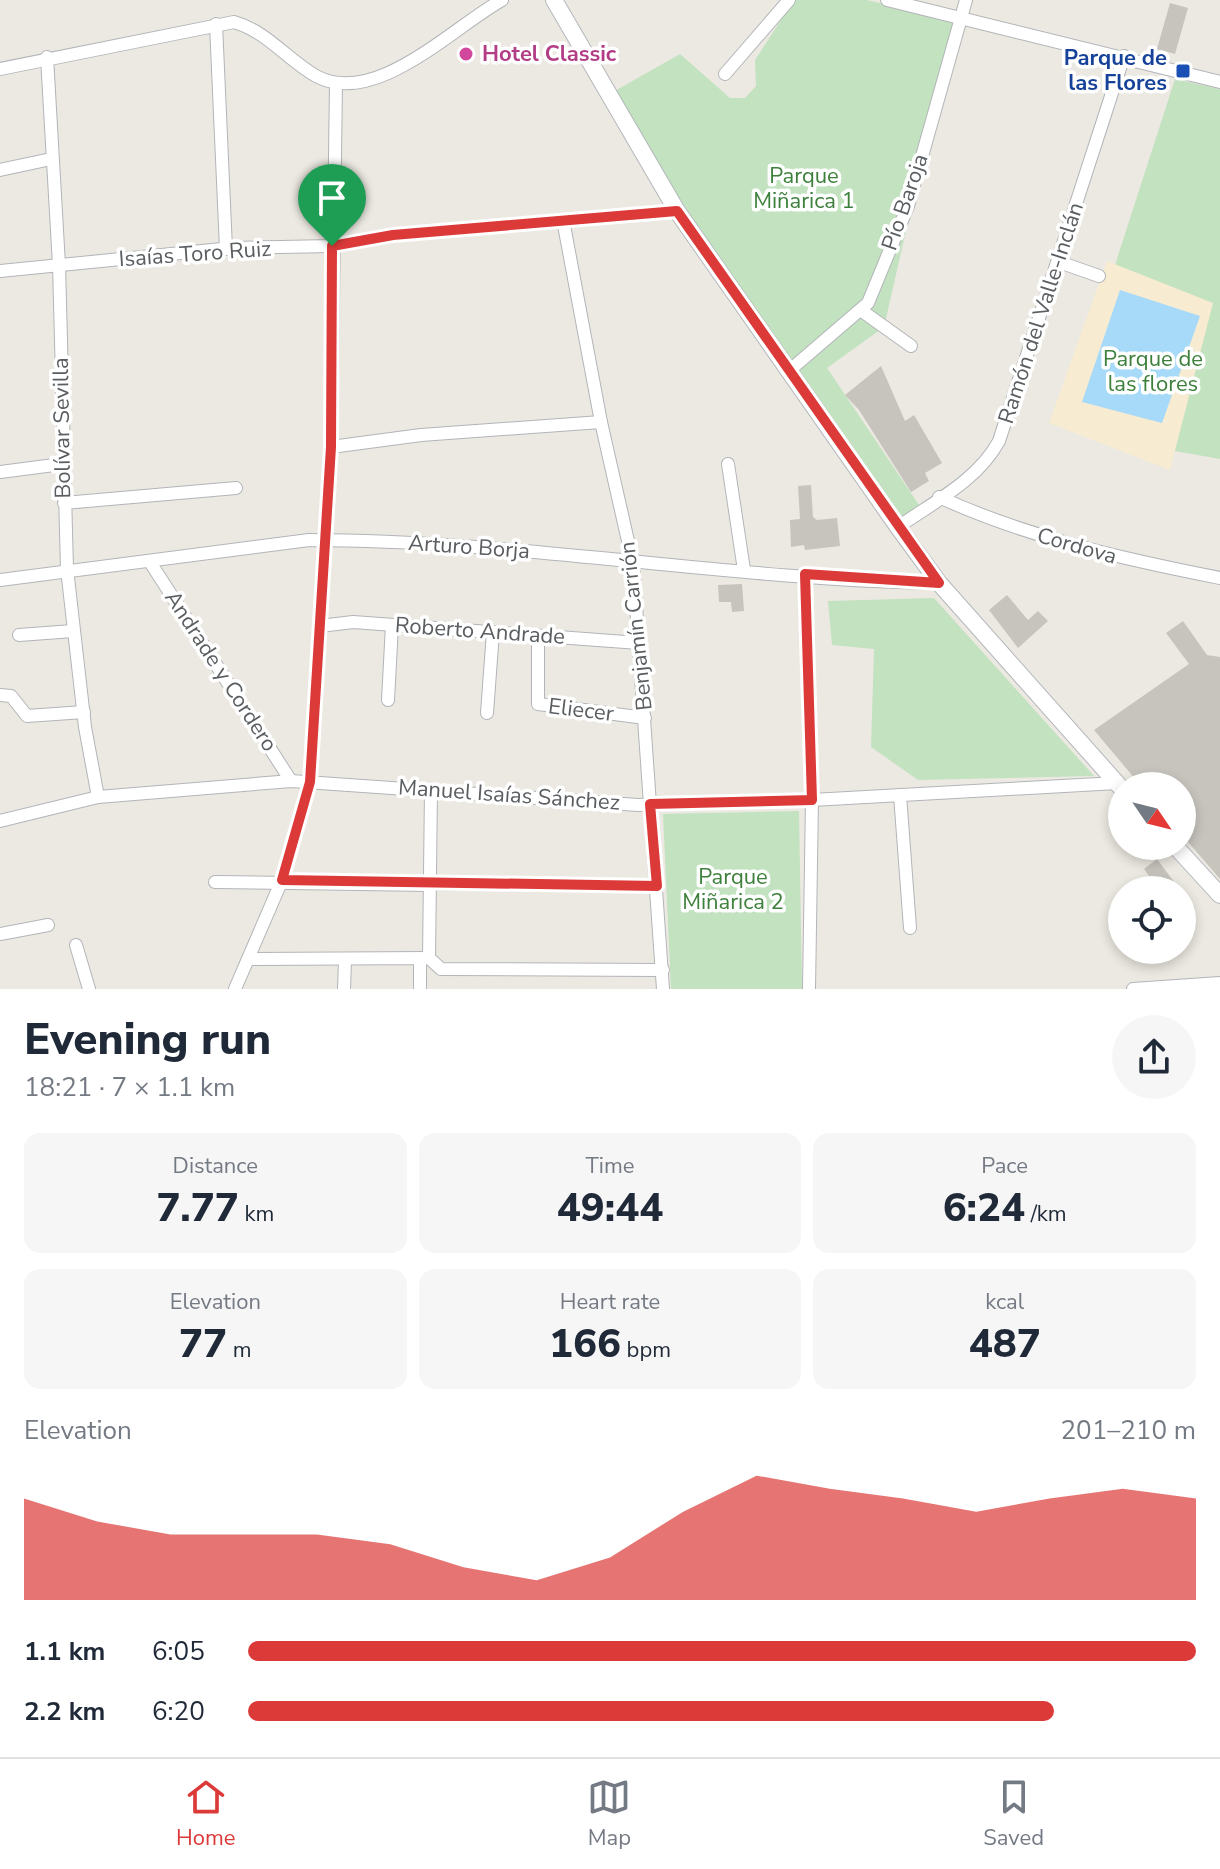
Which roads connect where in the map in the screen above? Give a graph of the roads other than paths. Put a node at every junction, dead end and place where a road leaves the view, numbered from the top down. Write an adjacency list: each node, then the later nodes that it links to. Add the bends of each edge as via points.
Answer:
1 (502, 0): 13 (street, via 388,75 364,83)
2 (554, 0): 16 (main road)
3 (789, 0): 11 (street)
4 (887, 0): 6 (street)
5 (966, 0): 6 (street, Pío Baroja)
6 (961, 17): 8 (street); 24 (street, Pío Baroja, via 908,206)
7 (216, 24): 9 (street); 13 (street, via 249,27 307,70); 19 (street)
8 (1124, 56): 12 (street); 20 (street, Ramón del Valle-Inclán)
9 (47, 57): 10 (street); 14 (street, Bolívar Sevilla)
10 (0, 69)
11 (725, 74)
12 (1220, 82)
13 (336, 83): 18 (street)
14 (51, 159): 15 (street); 21 (street, Bolívar Sevilla)
15 (0, 170)
16 (677, 211): 17 (street, Isaías Toro Ruiz); 26 (main road)
17 (563, 220): 18 (street, Isaías Toro Ruiz, via 393,235); 27 (street, Benjamín Carrión)
18 (332, 246): 19 (street, Isaías Toro Ruiz); 28 (street)
19 (226, 249): 21 (street, Isaías Toro Ruiz)
20 (1059, 262): 23 (street); 33 (street, Ramón del Valle-Inclán, via 999,441 989,460)
21 (59, 265): 22 (street, Isaías Toro Ruiz); 29 (street, Bolívar Sevilla)
22 (0, 271)
23 (1099, 276)
24 (862, 311): 25 (street); 26 (street, Pío Baroja)
25 (911, 346)
26 (790, 370): 35 (main road)
27 (601, 422): 28 (street); 38 (street, Benjamín Carrión)
28 (331, 447): 36 (street)
29 (62, 464): 31 (street); 34 (street, Bolívar Sevilla)
30 (728, 464): 40 (street)
31 (0, 472)
32 (236, 488): 34 (street)
33 (939, 497): 35 (street, Ramón del Valle-Inclán); 42 (street, Cordova, via 1067,544)
34 (64, 503): 39 (street, Bolívar Sevilla)
35 (898, 527): 44 (main road)
36 (327, 540): 37 (street, Arturo Borja); 38 (street, Arturo Borja, via 485,547); 46 (street)
37 (150, 562): 39 (street, Arturo Borja); 58 (street, Andrade y Cordero)
38 (633, 562): 40 (street, Arturo Borja); 51 (street, Benjamín Carrión)
39 (67, 569): 43 (street, Arturo Borja); 47 (street, Bolívar Sevilla)
40 (744, 570): 41 (street, Arturo Borja)
41 (805, 574): 44 (street, Arturo Borja); 64 (street)
42 (1220, 578)
43 (0, 580)
44 (939, 583): 57 (main road)
45 (392, 625): 46 (street, Roberto Andrade); 48 (street, Roberto Andrade); 53 (street)
46 (320, 626): 59 (street)
47 (73, 631): 49 (street); 54 (street, Bolívar Sevilla)
48 (493, 632): 50 (street, Roberto Andrade); 55 (street)
49 (19, 635)
50 (538, 636): 51 (street, Roberto Andrade); 56 (street, Eliecer, via 538,704)
51 (639, 643): 56 (street, Benjamín Carrión)
52 (0, 695): 54 (street, via 11,696 27,716)
53 (388, 700)
54 (84, 712): 63 (street, Bolívar Sevilla)
55 (487, 713)
56 (645, 718): 65 (street, Benjamín Carrión)
57 (1108, 774)
58 (291, 781): 59 (street, Manuel Isaías Sánchez); 63 (street, Manuel Isaías Sánchez)
59 (310, 782): 61 (street, Manuel Isaías Sánchez); 68 (street)
60 (1108, 786): 62 (street, Manuel Isaías Sánchez)
61 (431, 789): 65 (street, Manuel Isaías Sánchez); 70 (street)
62 (900, 795): 64 (street, Manuel Isaías Sánchez); 74 (street)
63 (98, 797): 66 (street, Manuel Isaías Sánchez)
64 (812, 800): 65 (street, Manuel Isaías Sánchez); 87 (street)
65 (650, 804): 71 (street, Benjamín Carrión)
66 (0, 821)
67 (1188, 860): 72 (main road)
68 (282, 880): 69 (street); 70 (street); 78 (street)
69 (215, 882)
70 (430, 885): 71 (street); 77 (street)
71 (657, 886): 80 (street, Benjamín Carrión)
72 (1220, 895)
73 (48, 925): 75 (street)
74 (910, 928)
75 (0, 934)
76 (76, 945): 82 (street)
77 (425, 958): 79 (street); 80 (street, via 441,969); 85 (street)
78 (248, 959): 79 (street); 83 (street)
79 (345, 960): 84 (street)
80 (663, 970): 86 (street, Benjamín Carrión)
81 (1220, 983): 88 (street)
82 (89, 989)
83 (235, 989)
84 (344, 989)
85 (420, 989)
86 (663, 989)
87 (809, 989)
88 (1133, 989)

